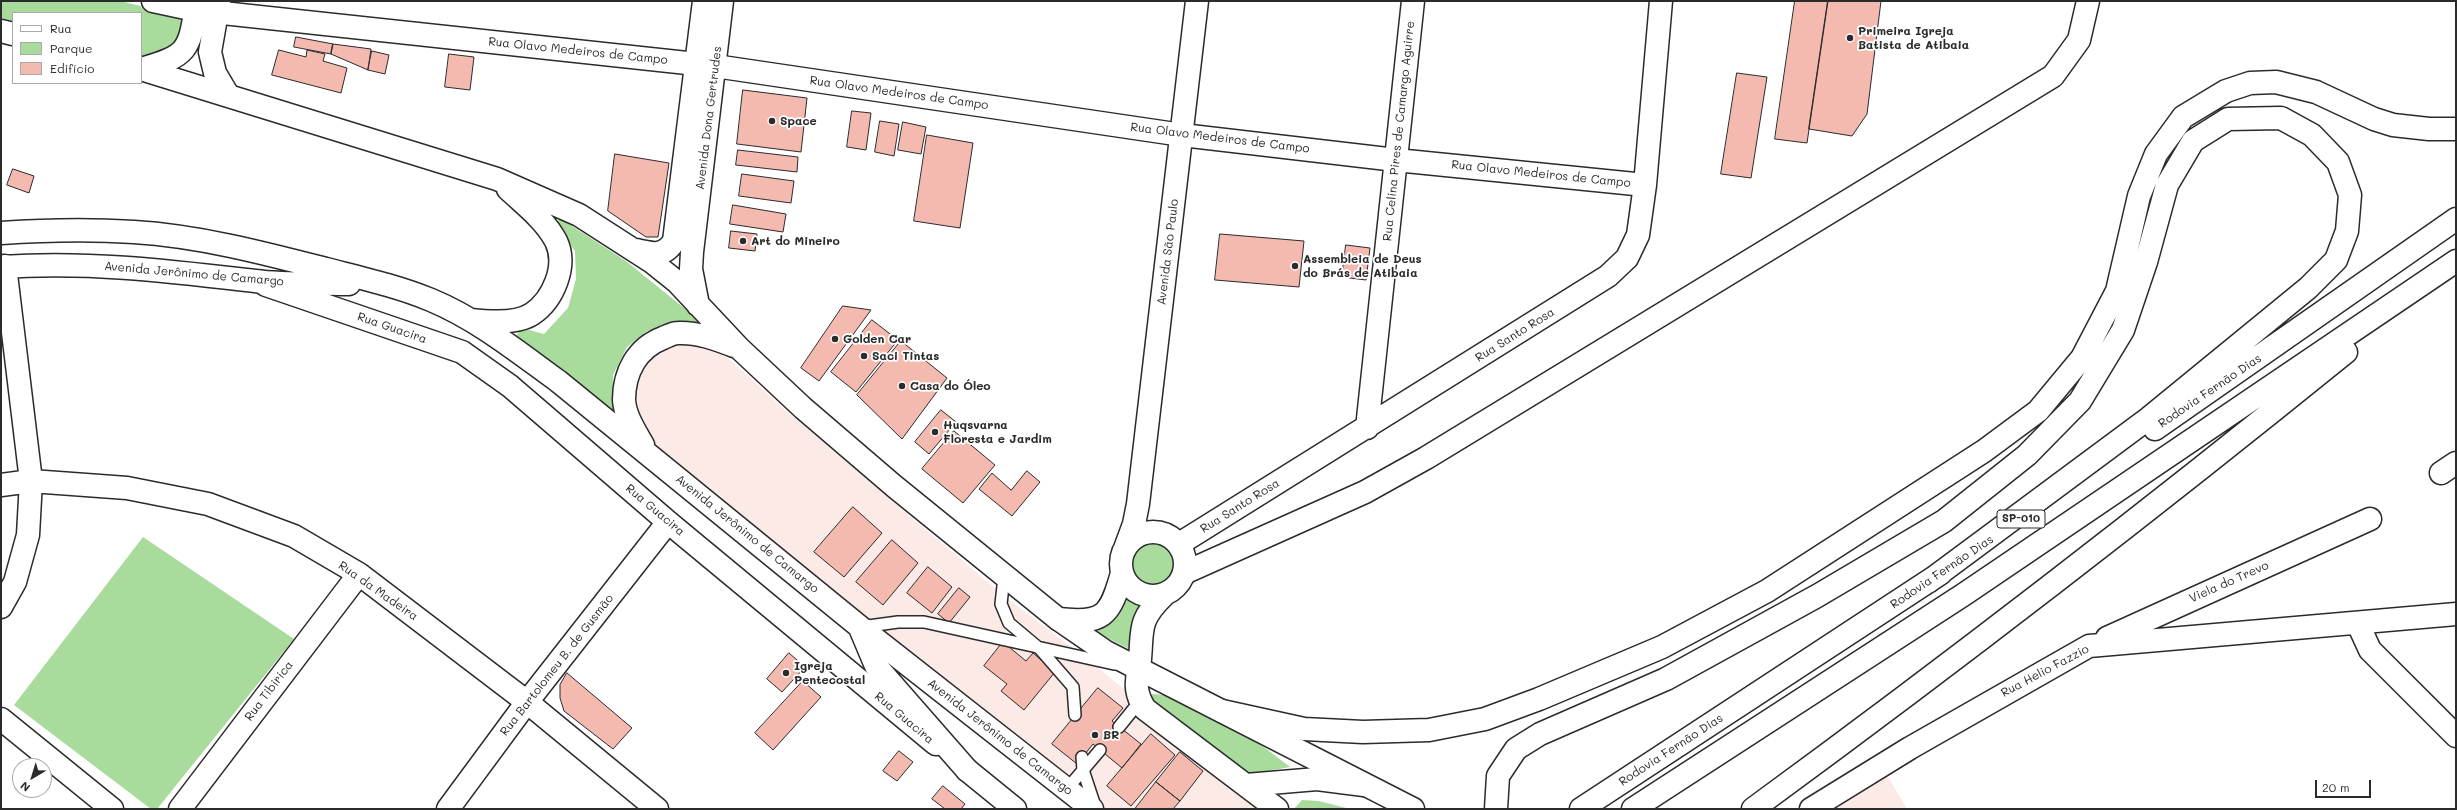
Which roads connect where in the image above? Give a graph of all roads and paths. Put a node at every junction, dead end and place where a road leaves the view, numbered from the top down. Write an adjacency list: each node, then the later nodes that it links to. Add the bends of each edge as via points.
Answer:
1 (153, 1): 8 (main road, Rua Olavo Medeiros de Campo)
2 (704, 1): 12 (main road, Avenida Dona Gertrudes)
3 (722, 1): 12 (main road, Avenida Dona Gertrudes)
4 (1197, 1): 17 (main road, Avenida São Paulo)
5 (1413, 1): 18 (main road, Rua Celina Pires de Camargo Aguirre)
6 (1661, 1): 20 (main road, Rua Santo Rosa)
7 (2088, 1): 43 (main road, via 2080,40 2053,76 1426,458 1365,492)
8 (196, 5): 9 (main road, Rua Olavo Medeiros de Campo); 13 (main road, via 187,47 175,58)
9 (219, 6): 12 (main road, Rua Olavo Medeiros de Campo); 15 (main road, via 210,52 215,73)
10 (1, 31): 11 (main road)
11 (12, 34)
12 (706, 65): 17 (main road, Rua Olavo Medeiros de Campo); 22 (main road, Avenida Dona Gertrudes)
13 (142, 69)
14 (142, 69): 15 (main road)
15 (228, 95): 19 (main road)
16 (2456, 129): 58 (main road, via 2393,125 2316,92 2276,82 2250,83 2226,91 2182,117 2156,154 2139,196 2117,291 2082,358 2038,411 1984,451 1767,591 1662,647 1539,700 1485,718 1429,730 1363,732 1304,729)
17 (1182, 135): 18 (main road, Rua Olavo Medeiros de Campo); 37 (main road, Avenida São Paulo)
18 (1396, 160): 20 (main road, Rua Olavo Medeiros de Campo); 33 (main road, Rua Celina Pires de Camargo Aguirre)
19 (497, 179): 24 (main road, via 579,215); 31 (main road, via 536,214 556,242 560,270 551,294 531,315 499,323)
20 (1645, 185): 33 (main road, Rua Santo Rosa, via 1638,235 1627,258 1608,276)
21 (2456, 219): 46 (main road, Rodovia Fernão Dias / SP-010, via 2221,384)
22 (686, 231): 24 (main road, via 674,241 669,250 648,253); 30 (main road)
23 (1, 233): 29 (main road, Avenida Jerônimo de Camargo, via 74,230 135,232 175,237 254,250)
24 (631, 248): 30 (main road, via 674,279)
25 (2456, 261): 28 (main road, SP-010)
26 (3, 267): 27 (main road, Avenida Jerônimo de Camargo, via 126,266); 35 (main road)
27 (256, 281): 29 (main road, Avenida Jerônimo de Camargo); 39 (main road, Rua Guacira, via 462,352 510,386)
28 (2427, 282): 81 (main road, SP-010, via 1963,595); 82 (main road, via 2255,426 1877,718)
29 (387, 285): 31 (main road, Avenida Jerônimo de Camargo, via 431,300)
30 (698, 304): 32 (main road)
31 (466, 319): 34 (main road, Avenida Jerônimo de Camargo, via 558,381)
32 (738, 348): 34 (main road, via 710,336 677,333 655,341 638,353 626,377 624,401 631,425); 45 (main road, via 844,444)
33 (1367, 428): 40 (main road, Rua Santo Rosa)
34 (648, 453): 52 (main road, Avenida Jerônimo de Camargo)
35 (31, 481): 36 (main road, Rua da Madeira); 44 (main road, Rua da Madeira, via 127,488 208,504 294,536); 48 (main road, via 28,535 15,582)
36 (1, 485)
37 (1138, 504): 40 (main road, via 1143,515); 41 (main road, Avenida São Paulo)
38 (2370, 519): 53 (main road, Viela do Trevo)
39 (668, 522): 57 (main road, Rua Bartolomeu B. de Gusmão); 65 (main road, Rua Guacira)
40 (1170, 538): 41 (main road, via 1150,532 1130,541); 43 (main road, via 1185,558)
41 (1124, 550): 42 (main road, via 1120,562)
42 (1122, 573): 47 (main road, via 1126,583 1134,591 1144,596); 50 (main road, via 1111,606 1098,618 1083,622)
43 (1184, 573): 47 (main road, via 1173,590)
44 (359, 574): 57 (main road, Rua da Madeira); 71 (main road, Rua Tibirica)
45 (1004, 577): 50 (main road); 54 (lane, via 1001,604 1009,623)
46 (1928, 582): 79 (main road, via 2149,418 2308,288 2336,260 2347,231 2350,195 2338,162 2312,135 2281,118 2228,119 2193,142 2167,185 2146,262 2123,330 2080,401 2027,455 1944,521 1818,596 1666,679 1540,734 1516,749 1498,776); 80 (main road, Rodovia Fernão Dias / SP-010)
47 (1164, 595): 55 (main road, via 1149,609 1141,628)
48 (1, 607)
49 (2456, 614): 51 (main road, Rua Helio Fazzio)
50 (1058, 619): 55 (main road, via 1106,652)
51 (2358, 624): 53 (main road, Rua Helio Fazzio); 62 (main road, via 2370,650)
52 (860, 627): 54 (lane, via 898,622 924,622); 65 (main road, via 876,666); 69 (main road, Avenida Jerônimo de Camargo)
53 (2089, 646): 83 (main road, Rua Helio Fazzio, via 1910,748)
54 (1040, 649): 55 (lane); 59 (lane, via 1073,687)
55 (1139, 668): 56 (main road, via 1135,686); 58 (main road)
56 (1140, 701): 61 (lane); 67 (main road, via 1152,714)
57 (527, 702): 72 (main road, Rua Bartolomeu B. de Gusmão); 73 (main road, Rua da Madeira)
58 (1222, 711): 68 (main road)
59 (1075, 715)
60 (1, 719): 70 (main road)
61 (1119, 727)
62 (2456, 736)
63 (1100, 750): 66 (lane)
64 (1082, 757): 66 (lane)
65 (966, 770): 74 (main road, Rua Guacira)
66 (1083, 770): 69 (lane); 76 (lane)
67 (1246, 785): 68 (main road, via 1317,779); 77 (main road)
68 (1365, 785): 78 (main road)
69 (1067, 789): 75 (main road, Avenida Jerônimo de Camargo)
70 (112, 809)
71 (180, 809)
72 (448, 809)
73 (657, 809)
74 (1015, 809)
75 (1092, 809)
76 (1096, 809)
77 (1277, 809)
78 (1413, 809)
79 (1496, 809)
80 (1581, 809)
81 (1633, 809)
82 (1753, 809)
83 (1811, 809)

